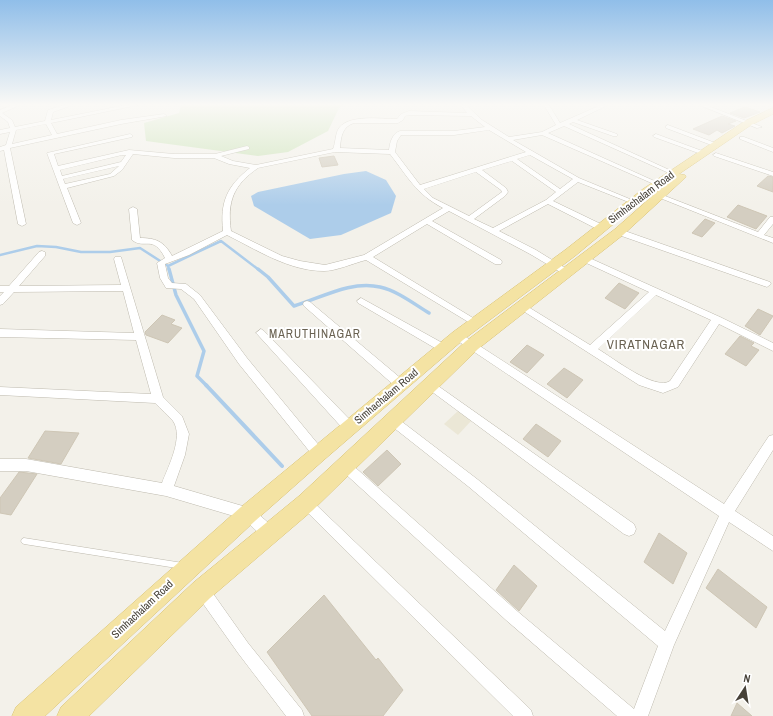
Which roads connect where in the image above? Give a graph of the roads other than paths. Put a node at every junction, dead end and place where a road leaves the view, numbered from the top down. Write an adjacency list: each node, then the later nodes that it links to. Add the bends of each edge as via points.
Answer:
1 (13, 138): 14 (street)
2 (119, 138): 22 (street)
3 (338, 138): 16 (street)
4 (395, 138): 20 (street)
5 (511, 138): 13 (street)
6 (554, 138): 35 (street)
7 (593, 138): 29 (street)
8 (665, 138): 18 (street)
9 (689, 138): 18 (street)
10 (735, 138): 18 (main road)
11 (764, 138): 17 (street)
12 (44, 139): 14 (street); 22 (street)
13 (508, 139): 21 (street)
14 (4, 148): 45 (street)
15 (247, 148): 23 (street)
16 (335, 150): 20 (street); 26 (street)
17 (773, 150)
18 (712, 151): 29 (main road, Simhachalam Road); 30 (street); 35 (main road, via 680,178)
19 (129, 152): 23 (street); 25 (street); 27 (street)
20 (392, 152): 34 (street)
21 (532, 152): 24 (street); 32 (street)
22 (50, 153): 27 (street)
23 (215, 156): 26 (street, via 231,163)
24 (512, 158): 28 (street); 36 (street)
25 (124, 163): 31 (street); 33 (street, via 112,175)
26 (256, 168): 48 (street, via 241,179 226,205)
27 (56, 169): 31 (street)
28 (476, 169): 34 (street); 41 (street, via 505,192)
29 (673, 173): 35 (main road, Simhachalam Road)
30 (773, 174)
31 (60, 178): 33 (street)
32 (576, 179): 36 (street); 38 (street)
33 (63, 187): 44 (street)
34 (419, 188): 39 (street, via 431,199)
35 (655, 190): 38 (main road, Simhachalam Road); 49 (main road); 50 (street)
36 (560, 192): 37 (street)
37 (548, 201): 46 (street); 47 (street)
38 (633, 202): 46 (main road, Simhachalam Road)
39 (449, 208): 41 (street); 43 (street)
40 (133, 209): 56 (street, via 136,240 156,242 163,246)
41 (469, 219): 47 (street)
42 (773, 219): 50 (street)
43 (427, 221): 53 (street); 57 (street)
44 (77, 223)
45 (22, 224)
46 (602, 228): 58 (main road, Simhachalam Road)
47 (494, 231): 58 (street)
48 (227, 232): 53 (street, via 273,256 311,266 325,268); 56 (street)
49 (619, 232): 55 (main road); 59 (street)
50 (758, 236): 51 (street)
51 (773, 241)
52 (42, 254): 62 (street)
53 (368, 257): 69 (street)
54 (118, 259): 60 (street)
55 (585, 259): 58 (main road); 63 (street)
56 (165, 262): 85 (street, via 164,278 169,286 178,286 197,297 243,361)
57 (498, 262)
58 (561, 269): 67 (main road); 69 (main road, Simhachalam Road)
59 (767, 284)
60 (126, 288): 62 (street); 73 (street)
61 (0, 289): 62 (street)
62 (10, 289): 65 (street)
63 (654, 292): 68 (street); 77 (street)
64 (361, 301): 76 (street)
65 (0, 302)
66 (307, 304): 78 (street)
67 (522, 307): 74 (main road); 77 (street)
68 (716, 319): 75 (street); 77 (street, via 669,388 654,387 643,382)
69 (475, 323): 72 (main road, Simhachalam Road)
70 (0, 333): 73 (street)
71 (260, 333): 83 (street)
72 (458, 336): 74 (street); 76 (main road, Simhachalam Road)
73 (141, 337): 81 (street)
74 (472, 345): 79 (main road); 90 (street)
75 (773, 347)
76 (443, 348): 78 (main road, Simhachalam Road)
77 (591, 350)
78 (400, 384): 83 (main road, Simhachalam Road)
79 (431, 385): 82 (main road); 92 (street)
80 (0, 391): 81 (street)
81 (158, 399): 88 (street, via 178,419 183,434 179,455)
82 (393, 421): 87 (main road); 98 (street, via 473,483)
83 (349, 427): 85 (main road, Simhachalam Road)
84 (773, 440): 90 (street)
85 (318, 453): 91 (main road, Simhachalam Road)
86 (0, 464): 88 (street, via 26,465)
87 (345, 466): 89 (main road); 103 (street, via 512,616)
88 (166, 490): 91 (street)
89 (306, 503): 93 (main road); 102 (street)
90 (727, 512): 95 (street); 98 (street)
91 (248, 514): 93 (street); 96 (main road, Simhachalam Road)
92 (629, 529)
93 (269, 534): 97 (main road)
94 (24, 540): 96 (lane)
95 (773, 544)
96 (188, 567): 99 (main road, Simhachalam Road)
97 (202, 590): 100 (main road); 101 (street)
98 (667, 643): 104 (street)
99 (25, 716)
100 (70, 716)
101 (296, 716)
102 (525, 716)
103 (630, 716)
104 (640, 716)

